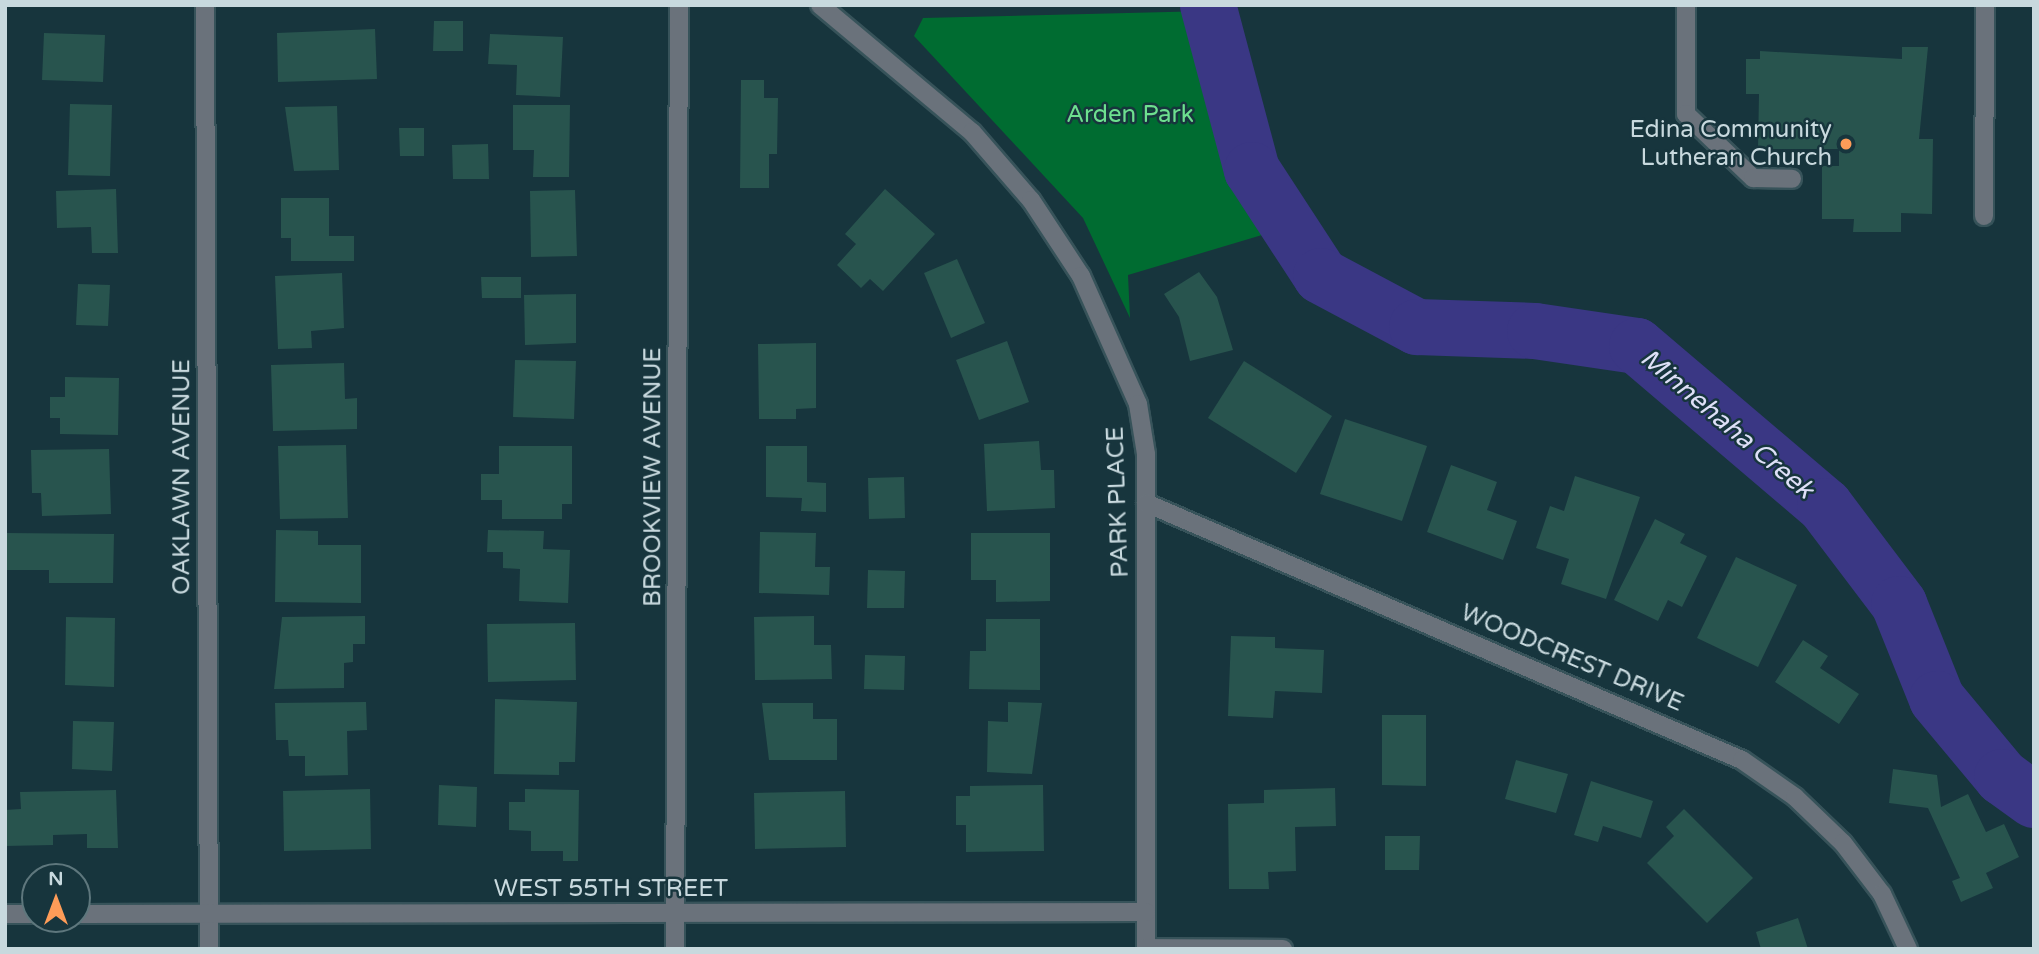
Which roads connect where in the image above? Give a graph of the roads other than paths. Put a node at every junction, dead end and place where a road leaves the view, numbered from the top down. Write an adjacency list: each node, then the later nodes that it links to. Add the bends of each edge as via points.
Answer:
1 (205, 5): 11 (street, OAKLAWN AVENUE)
2 (679, 5): 12 (street, BROOKVIEW AVENUE)
3 (820, 5): 8 (street, PARK PLACE, via 972,132 1031,201 1081,276 1138,404)
4 (1686, 5): 6 (street, via 1686,114 1753,178)
5 (1985, 5): 7 (street)
6 (1792, 179)
7 (1984, 216)
8 (1146, 503): 9 (street, PARK PLACE); 17 (street, WOODCREST DRIVE, via 1742,760 1843,843 1882,894)
9 (1146, 912): 12 (street, WEST 55TH STREET); 13 (street, PARK PLACE)
10 (91, 914): 11 (street, WEST 55TH STREET)
11 (209, 914): 12 (street, WEST 55TH STREET); 14 (street, OAKLAWN AVENUE)
12 (675, 914): 15 (street, BROOKVIEW AVENUE)
13 (1146, 948): 16 (street)
14 (209, 949)
15 (675, 949)
16 (1283, 949)
17 (1908, 949)

